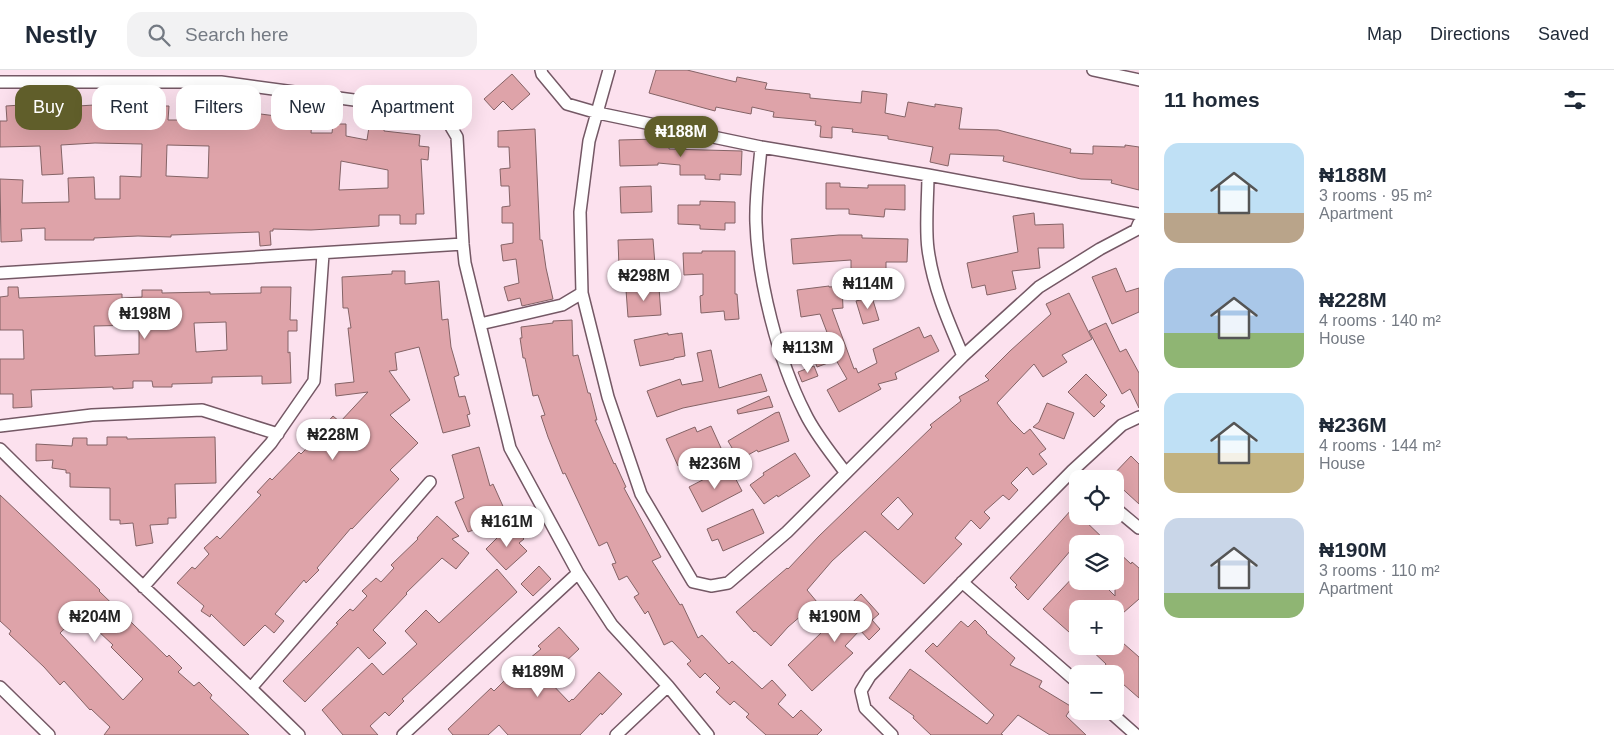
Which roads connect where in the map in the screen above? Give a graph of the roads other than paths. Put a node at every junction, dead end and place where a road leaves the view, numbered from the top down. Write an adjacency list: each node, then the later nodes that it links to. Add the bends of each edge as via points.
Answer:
1 (541, 70): 6 (street, via 567,104)
2 (609, 70): 6 (street)
3 (1093, 70): 4 (street)
4 (1139, 80)
5 (0, 82): 11 (street, via 221,82 428,110 447,120 457,137)
6 (598, 114): 7 (street); 14 (street, via 589,141 580,212)
7 (761, 147): 8 (street); 22 (street, via 756,220 758,258 770,316 805,413)
8 (928, 175): 9 (street); 16 (street, via 928,247 932,272 942,308)
9 (1139, 214)
10 (1139, 223): 16 (street, via 1136,230 1039,287)
11 (463, 244): 12 (street); 15 (street)
12 (323, 254): 13 (street); 19 (street, via 314,381)
13 (0, 273)
14 (582, 293): 15 (street, via 562,305); 22 (street, via 608,397 641,494 693,582 711,586 728,583 787,532)
15 (480, 324): 27 (street, via 510,448)
16 (963, 356): 22 (street)
17 (1139, 417): 21 (street, via 1122,425)
18 (0, 426): 19 (street, via 92,415 202,410)
19 (278, 434): 29 (street)
20 (0, 450): 29 (street)
21 (1081, 470)
22 (845, 472)
23 (430, 482): 33 (street)
24 (1069, 482): 28 (street)
25 (1124, 516): 26 (street)
26 (1139, 528)
27 (578, 573): 31 (street, via 612,625); 37 (street)
28 (962, 582): 30 (street); 40 (street, via 870,676 861,691 865,708)
29 (143, 587): 33 (street)
30 (1069, 675)
31 (668, 686): 38 (street); 39 (street)
32 (0, 687): 35 (street)
33 (251, 688): 36 (street)
34 (1119, 720): 41 (street)
35 (49, 735)
36 (299, 735)
37 (403, 735)
38 (616, 735)
39 (708, 735)
40 (892, 735)
41 (1136, 735)

